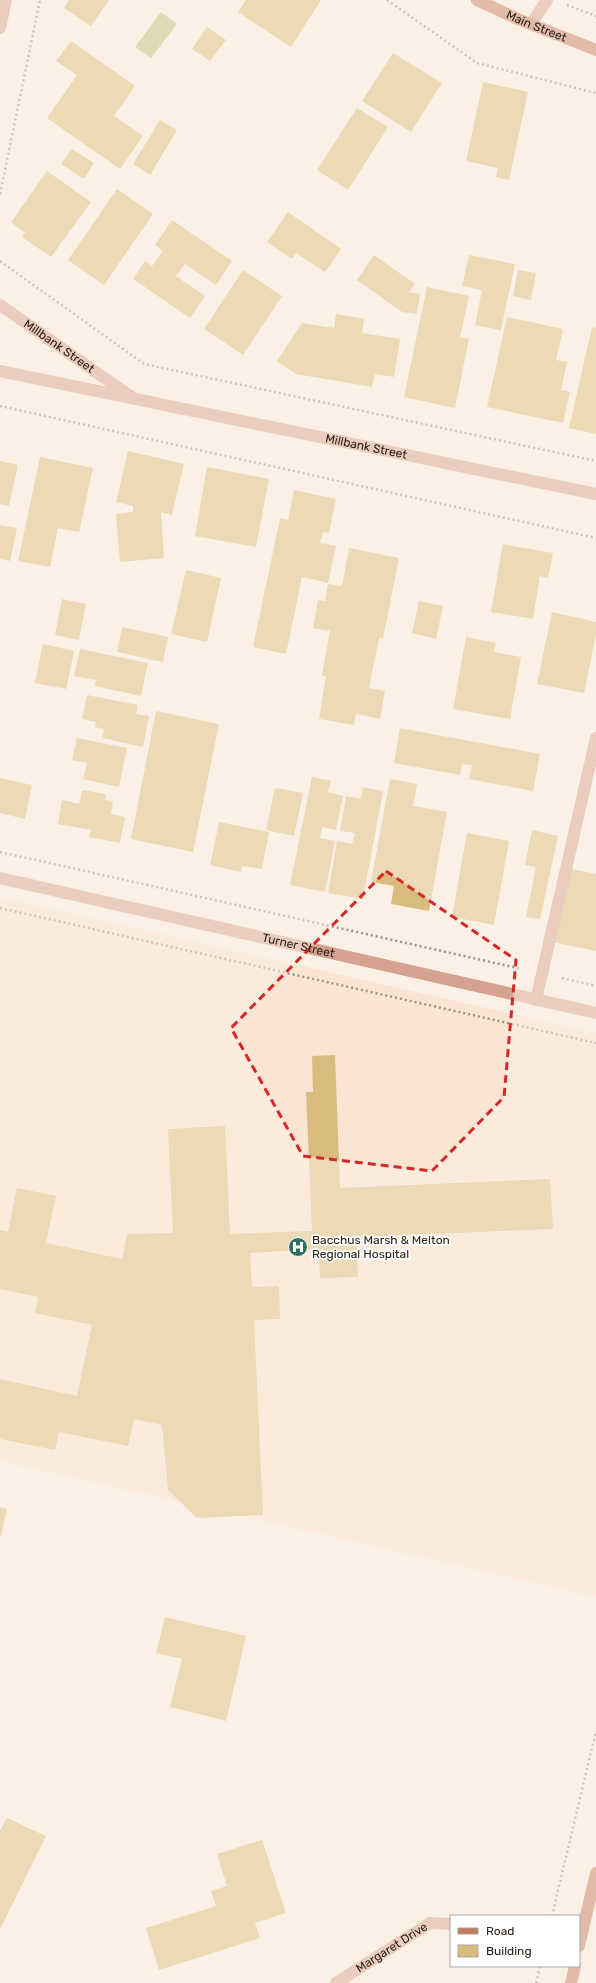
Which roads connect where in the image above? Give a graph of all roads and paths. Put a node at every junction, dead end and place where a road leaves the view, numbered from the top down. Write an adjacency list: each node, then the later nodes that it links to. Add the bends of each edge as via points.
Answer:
1 (6, 0): 9 (street)
2 (40, 0): 12 (path)
3 (387, 0): 11 (path, via 476,63)
4 (477, 0): 8 (main road, Main Street)
5 (547, 0): 8 (street)
6 (563, 3): 7 (path)
7 (596, 16)
8 (531, 24): 10 (main road, Main Street)
9 (0, 28)
10 (596, 50)
11 (596, 93)
12 (0, 194)
13 (0, 261): 18 (path, via 144,364)
14 (0, 306): 16 (street, Millbank Street)
15 (0, 371): 16 (street, Millbank Street)
16 (137, 400): 19 (street, Millbank Street)
17 (0, 406): 20 (path)
18 (596, 461)
19 (596, 494)
20 (596, 538)
21 (596, 738): 25 (street)
22 (0, 852): 25 (path)
23 (0, 878): 27 (street, Turner Street)
24 (0, 908): 29 (path)
25 (542, 974): 26 (path); 27 (street)
26 (596, 986)
27 (536, 1000): 28 (street, Turner Street)
28 (596, 1013)
29 (596, 1043)
30 (596, 1731): 32 (path)
31 (596, 1873): 34 (main road)
32 (552, 1915)
33 (450, 1924): 37 (street, Margaret Drive, via 430,1923)
34 (580, 1942)
35 (540, 1967): 38 (path)
36 (575, 1967): 39 (main road)
37 (336, 1983)
38 (536, 1983)
39 (571, 1983)

